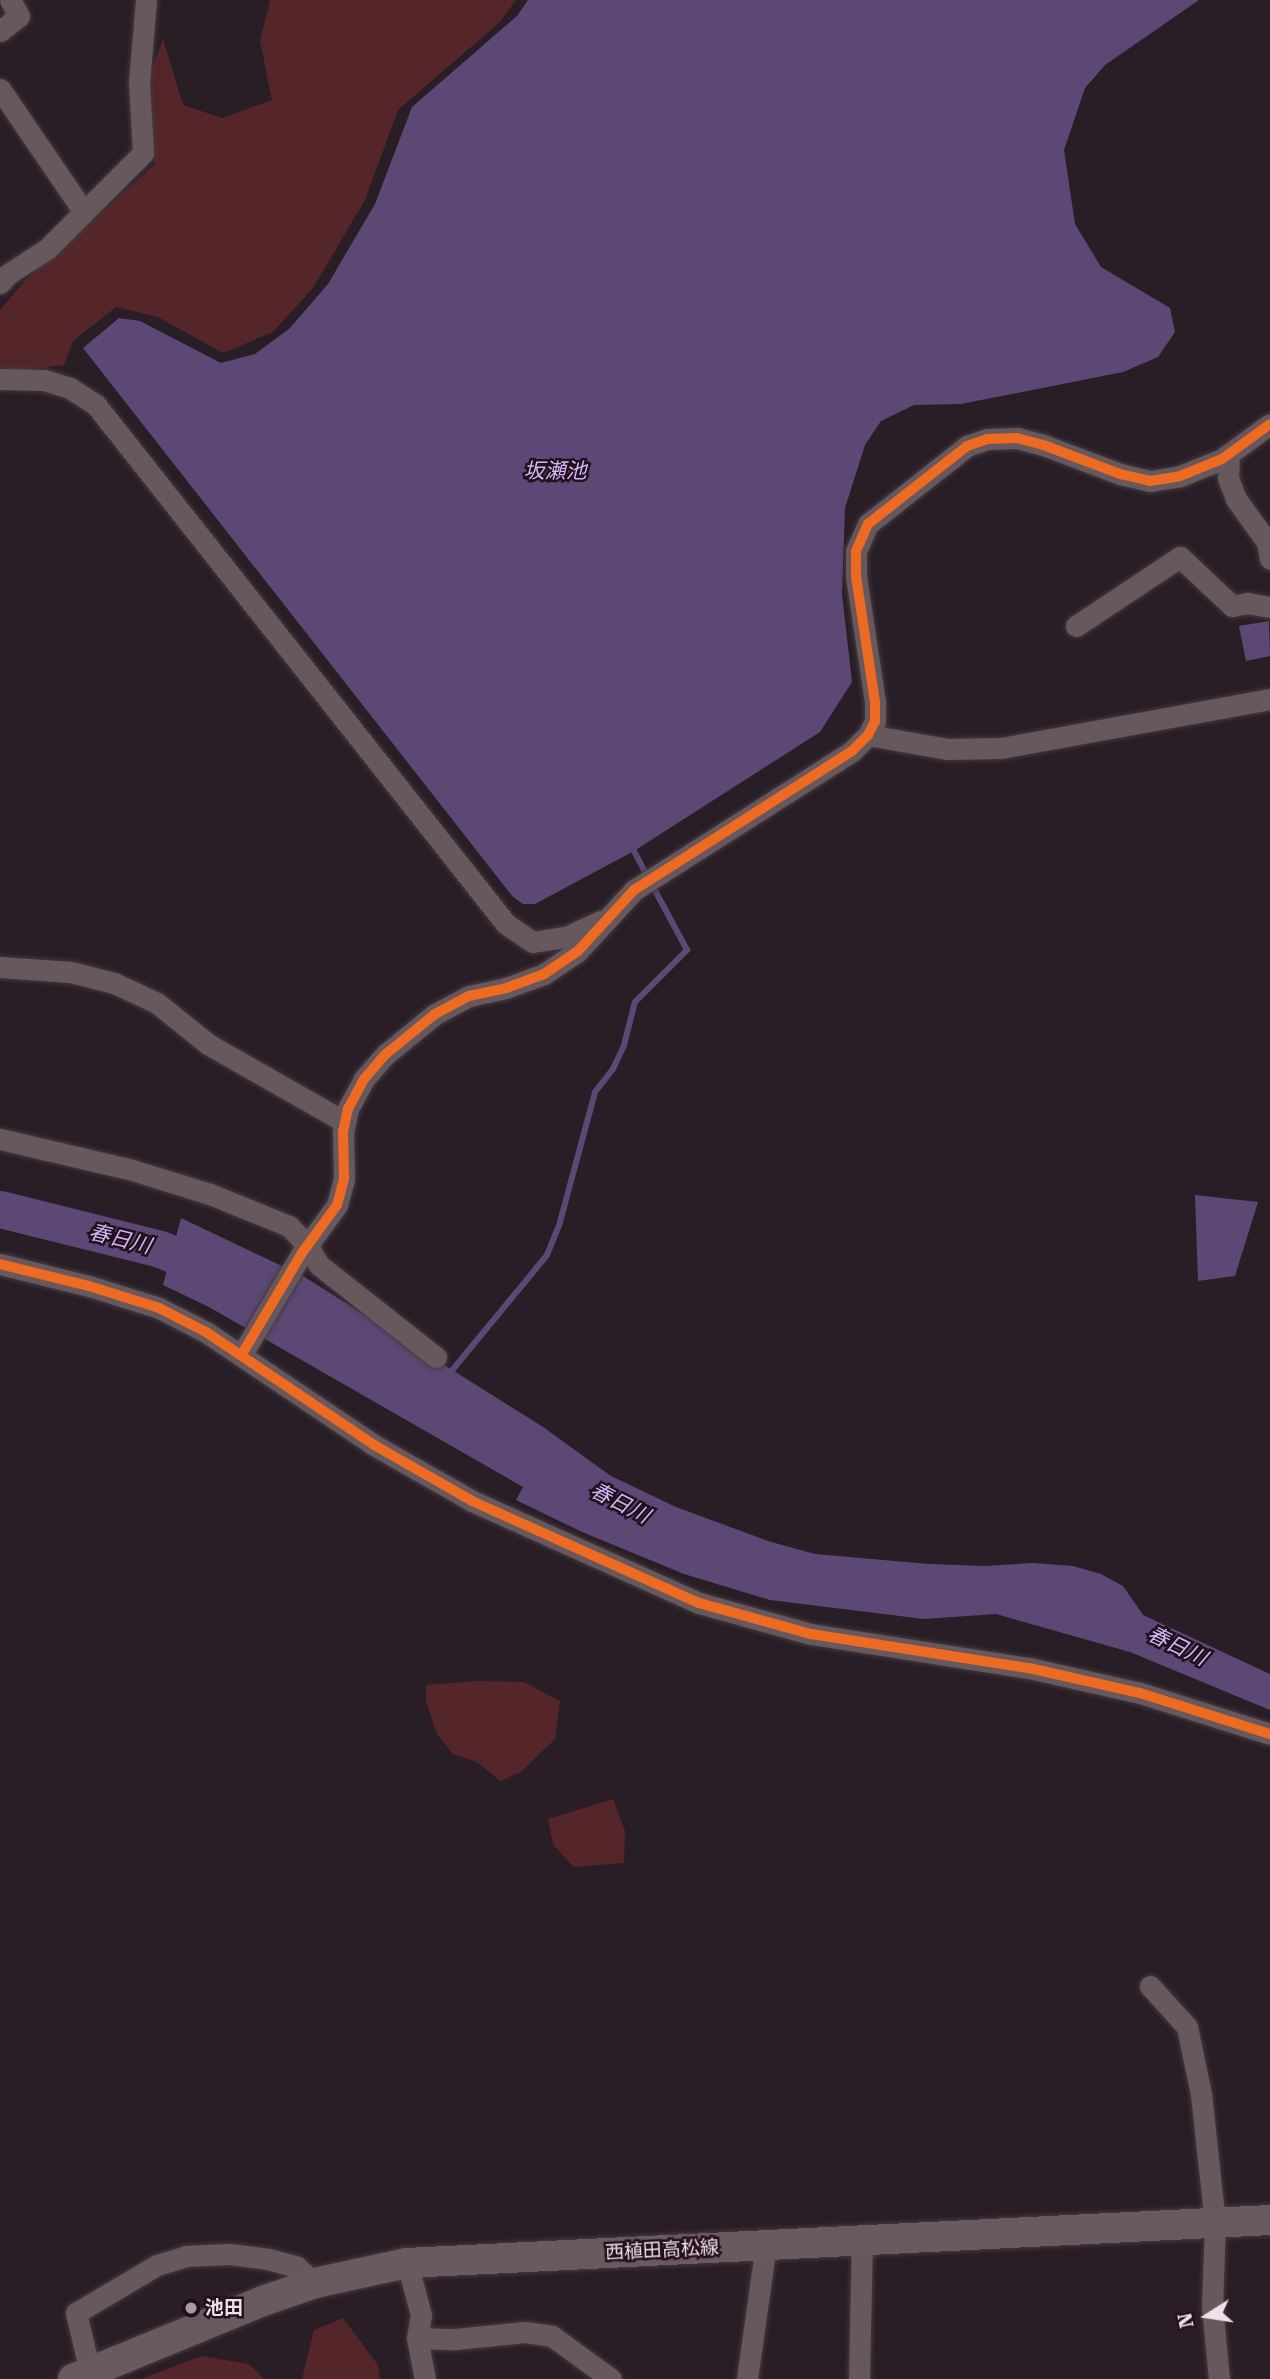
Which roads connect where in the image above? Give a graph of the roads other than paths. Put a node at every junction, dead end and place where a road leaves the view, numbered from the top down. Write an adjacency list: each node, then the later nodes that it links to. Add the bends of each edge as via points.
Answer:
1 (10, 0): 3 (street, via 19,16)
2 (146, 0): 5 (street, via 139,82 143,153)
3 (0, 31)
4 (0, 89): 5 (street)
5 (85, 212): 6 (street, via 47,249)
6 (3, 273)
7 (0, 379): 15 (street, via 44,380 71,388 96,405 506,924 533,942 566,937)
8 (1270, 424): 9 (street)
9 (1229, 454): 10 (street, via 1228,478 1236,499 1267,542); 14 (street, via 1180,476 1150,481 1017,439 987,439 967,446 868,524 856,551 858,600 875,702 875,721)
10 (1270, 559)
11 (1270, 607): 12 (street, via 1247,603 1232,607 1180,557)
12 (1076, 626)
13 (1270, 699): 14 (street, via 1001,748 947,749)
14 (868, 735): 15 (street, via 852,751 652,877)
15 (608, 917): 17 (street, via 578,951 544,974 469,996 435,1014 386,1054 364,1079)
16 (0, 967): 17 (street, via 71,972 114,983 157,1003 208,1044)
17 (345, 1122): 19 (street, via 344,1178 337,1205)
18 (0, 1139): 19 (street, via 129,1169 210,1194 289,1226)
19 (304, 1249): 21 (street); 22 (street, via 318,1265)
20 (0, 1264): 21 (street, via 137,1300)
21 (244, 1351): 23 (street, via 374,1445 462,1495 699,1603 811,1634 1029,1668 1140,1693)
22 (436, 1357)
23 (1270, 1734)
24 (1150, 1986): 26 (street, via 1188,2027 1201,2094)
25 (1270, 2220): 26 (main road, 西植田高松線)
26 (1215, 2222): 27 (main road, 西植田高松線); 37 (street, via 1212,2306)
27 (862, 2240): 28 (main road, 西植田高松線); 36 (street)
28 (766, 2244): 29 (main road, 西植田高松線); 35 (street)
29 (407, 2263): 30 (main road, 西植田高松線); 31 (street, via 421,2315)
30 (315, 2283): 32 (main road, 西植田高松線); 32 (street, via 297,2267 242,2256 186,2256 157,2265 76,2313)
31 (417, 2338): 33 (street); 34 (street, via 525,2332 552,2336)
32 (82, 2375)
33 (425, 2379)
34 (611, 2379)
35 (747, 2379)
36 (859, 2379)
37 (1219, 2379)

